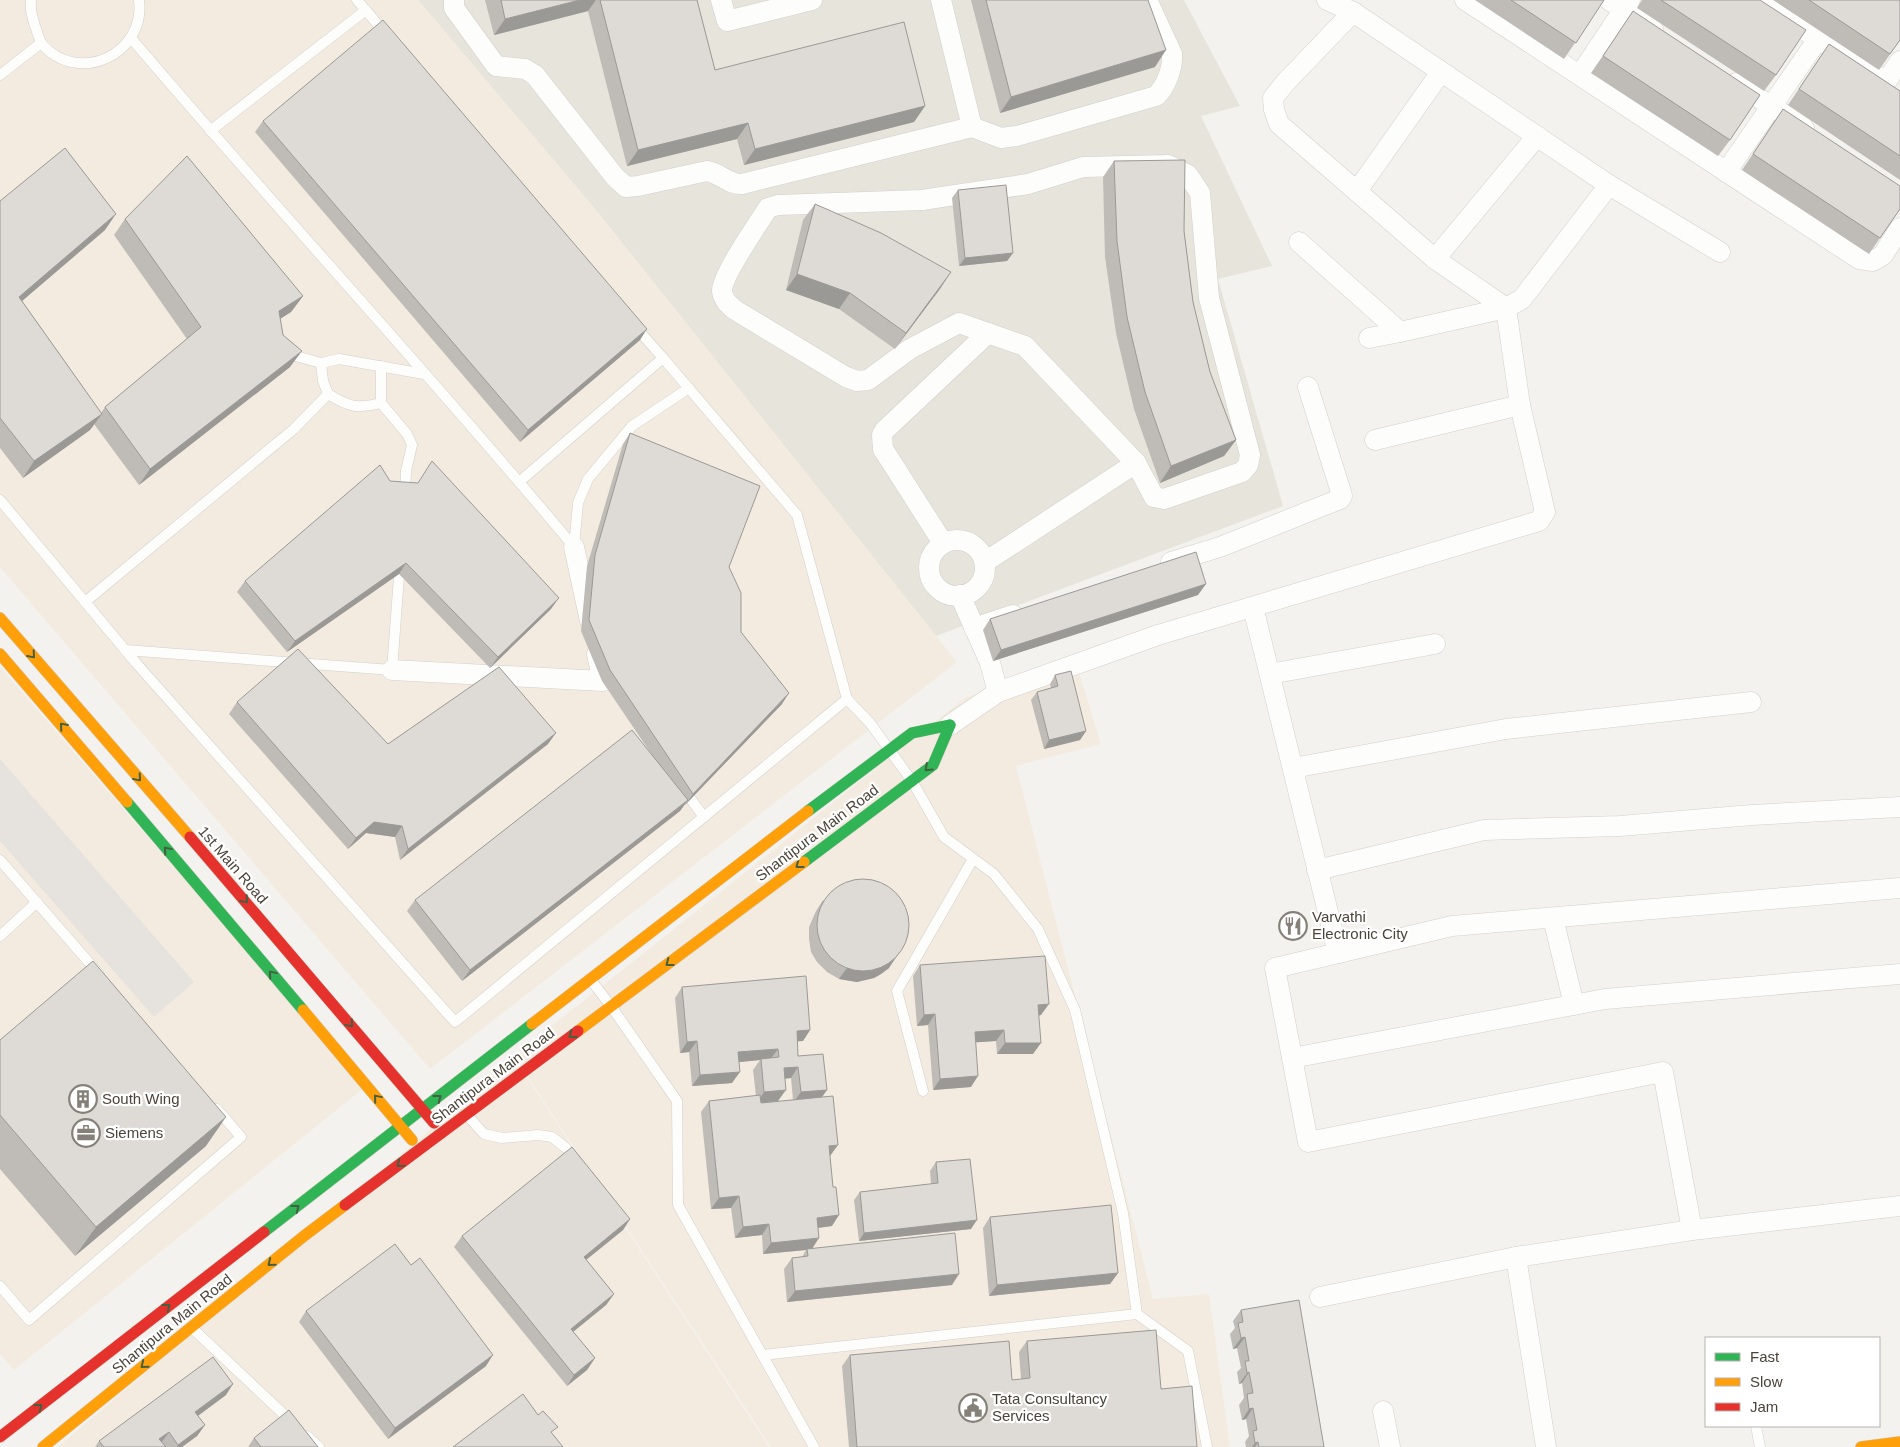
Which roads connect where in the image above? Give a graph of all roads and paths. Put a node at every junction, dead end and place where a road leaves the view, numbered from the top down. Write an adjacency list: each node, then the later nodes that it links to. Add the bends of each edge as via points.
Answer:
1 (31, 0): 17 (lane, via 30,10)
2 (139, 0): 15 (lane, via 138,21)
3 (357, 0): 13 (lane)
4 (454, 0): 27 (street, via 454,8 496,66 525,69 535,75 614,177 626,187 707,171 735,185 742,184)
5 (721, 0): 6 (street, via 727,21)
6 (812, 0)
7 (941, 0): 27 (street)
8 (1147, 0): 27 (street, via 1172,54 1163,90 1156,96 1017,136 1001,138)
9 (1327, 0): 14 (street)
10 (1465, 0): 24 (street)
11 (1757, 0): 16 (street)
12 (1620, 3): 18 (street); 24 (street)
13 (366, 10): 19 (lane); 28 (lane)
14 (1353, 12): 21 (street); 33 (street, via 1273,98 1279,124)
15 (131, 38): 17 (lane, via 120,51 104,60 87,63 70,61 54,54); 28 (lane)
16 (1818, 39): 25 (street); 26 (street)
17 (41, 42): 23 (lane)
18 (1672, 42)
19 (393, 43)
20 (1900, 61): 25 (street)
21 (1441, 72): 29 (street); 33 (street)
22 (1722, 74): 26 (street)
23 (0, 75)
24 (1580, 76): 31 (street)
25 (1893, 87)
26 (1771, 106): 30 (street); 31 (street)
27 (972, 127)
28 (210, 131): 47 (lane)
29 (1537, 136): 32 (street); 37 (street)
30 (1820, 138)
31 (1726, 172): 34 (street, via 1859,259 1873,261 1883,255)
32 (1609, 185): 36 (street); 38 (street, via 1522,299)
33 (1357, 191): 37 (street)
34 (1900, 228)
35 (1299, 242): 40 (street)
36 (1720, 252)
37 (1435, 258): 38 (street)
38 (1506, 308): 40 (street); 52 (street)
39 (624, 313): 44 (lane)
40 (1400, 332): 42 (street)
41 (988, 333): 54 (street, via 1025,346); 54 (street, via 959,323 910,348 868,380 857,381 735,310 726,303 722,291 725,278 768,208 922,200 1028,184 1083,167 1168,165 1188,175 1200,193 1209,298 1250,455 1242,472 1164,500 1154,496); 58 (street, via 882,435 883,449)
42 (1369, 338)
43 (284, 352): 45 (lane)
44 (663, 358): 49 (lane); 55 (lane)
45 (320, 363): 46 (lane, via 340,359); 50 (lane)
46 (381, 366): 47 (lane); 51 (lane)
47 (424, 374): 55 (lane)
48 (1308, 387): 62 (street, via 1341,492 1340,499 1220,547)
49 (689, 388): 59 (lane, via 632,426 588,479 578,503); 75 (lane, via 797,515)
50 (328, 394): 51 (lane, via 347,405 364,407); 64 (lane, via 294,429)
51 (381, 403): 57 (lane, via 407,434 412,445 406,471)
52 (1520, 405): 53 (street); 65 (street, via 1544,504 1545,512 1539,521)
53 (1375, 440)
54 (1136, 463): 61 (street)
55 (520, 482): 59 (lane)
56 (0, 500): 64 (lane)
57 (404, 511)
58 (943, 543): 61 (street, via 967,542 975,546); 63 (street, via 930,560 931,578 942,592)
59 (574, 547): 72 (street, via 606,685)
60 (401, 551): 72 (lane)
61 (985, 562): 63 (street, via 985,571 977,588)
62 (1149, 569)
63 (960, 595): 68 (street)
64 (85, 602): 70 (lane)
65 (1253, 607): 73 (street); 74 (street, via 1158,635)
66 (1030, 610): 68 (street)
67 (0, 618): 100 (street, 1st Main Road, one-way to 100)
68 (974, 628): 74 (street, via 990,663)
69 (1435, 644): 73 (street)
70 (125, 650): 72 (lane); 83 (lane, via 455,1022)
71 (0, 654): 102 (street, one-way to 71)
72 (392, 670)
73 (1270, 674): 79 (street)
74 (998, 692): 77 (street)
75 (848, 699): 78 (lane); 83 (lane)
76 (1751, 702): 79 (street, via 1506,729)
77 (950, 725): 78 (street, via 912,733); 80 (street, Shantipura Main Road, one-way to 80, via 933,765)
78 (889, 749): 80 (lane); 93 (street)
79 (1292, 768): 86 (street)
80 (912, 781): 84 (lane, via 944,837); 96 (street, Shantipura Main Road, one-way to 96)
81 (680, 785): 83 (lane)
82 (1900, 807): 86 (street, via 1752,814 1620,826 1484,830)
83 (704, 818)
84 (973, 858): 98 (lane, via 897,991); 111 (lane, via 994,874 1038,929 1075,1010 1123,1213)
85 (0, 861): 88 (lane)
86 (1318, 870): 91 (street)
87 (1900, 888): 89 (street)
88 (37, 902): 90 (lane); 94 (lane)
89 (1553, 918): 91 (street, via 1452,926); 95 (street)
90 (0, 936)
91 (1338, 953): 97 (street, via 1275,968)
92 (1900, 974): 95 (street, via 1605,999)
93 (589, 979): 96 (lane); 100 (street, one-way to 93)
94 (108, 984)
95 (1574, 1005): 97 (street)
96 (611, 1006): 101 (street, Shantipura Main Road, one-way to 101); 113 (lane, via 677,1101 678,1205)
97 (1292, 1058): 107 (street, via 1308,1142 1663,1072)
98 (922, 1091)
99 (210, 1101): 109 (lane, via 241,1137 29,1320)
100 (422, 1110): 102 (street); 103 (street, 1st Main Road)
101 (467, 1114): 103 (street, Shantipura Main Road); 104 (lane, via 484,1134 502,1138 538,1135 552,1138)
102 (400, 1127): 105 (street); 116 (street, one-way to 102)
103 (442, 1133): 105 (street, Shantipura Main Road)
104 (566, 1148)
105 (419, 1149): 112 (street, Shantipura Main Road, one-way to 112)
106 (1900, 1206): 107 (street)
107 (1692, 1230): 108 (street)
108 (1516, 1257): 110 (street); 123 (street)
109 (0, 1286)
110 (1320, 1297)
111 (1137, 1314): 113 (lane); 121 (lane, via 1188,1351)
112 (191, 1327): 118 (street, Shantipura Main Road, one-way to 118); 119 (lane)
113 (763, 1356): 120 (lane)
114 (1383, 1412): 122 (street)
115 (1756, 1427): 124 (lane)
116 (1, 1435)
117 (1900, 1442): 125 (street)
118 (43, 1447)
119 (319, 1447)
120 (814, 1447)
121 (1208, 1447)
122 (1390, 1447)
123 (1546, 1447)
124 (1760, 1447)
125 (1861, 1447)

